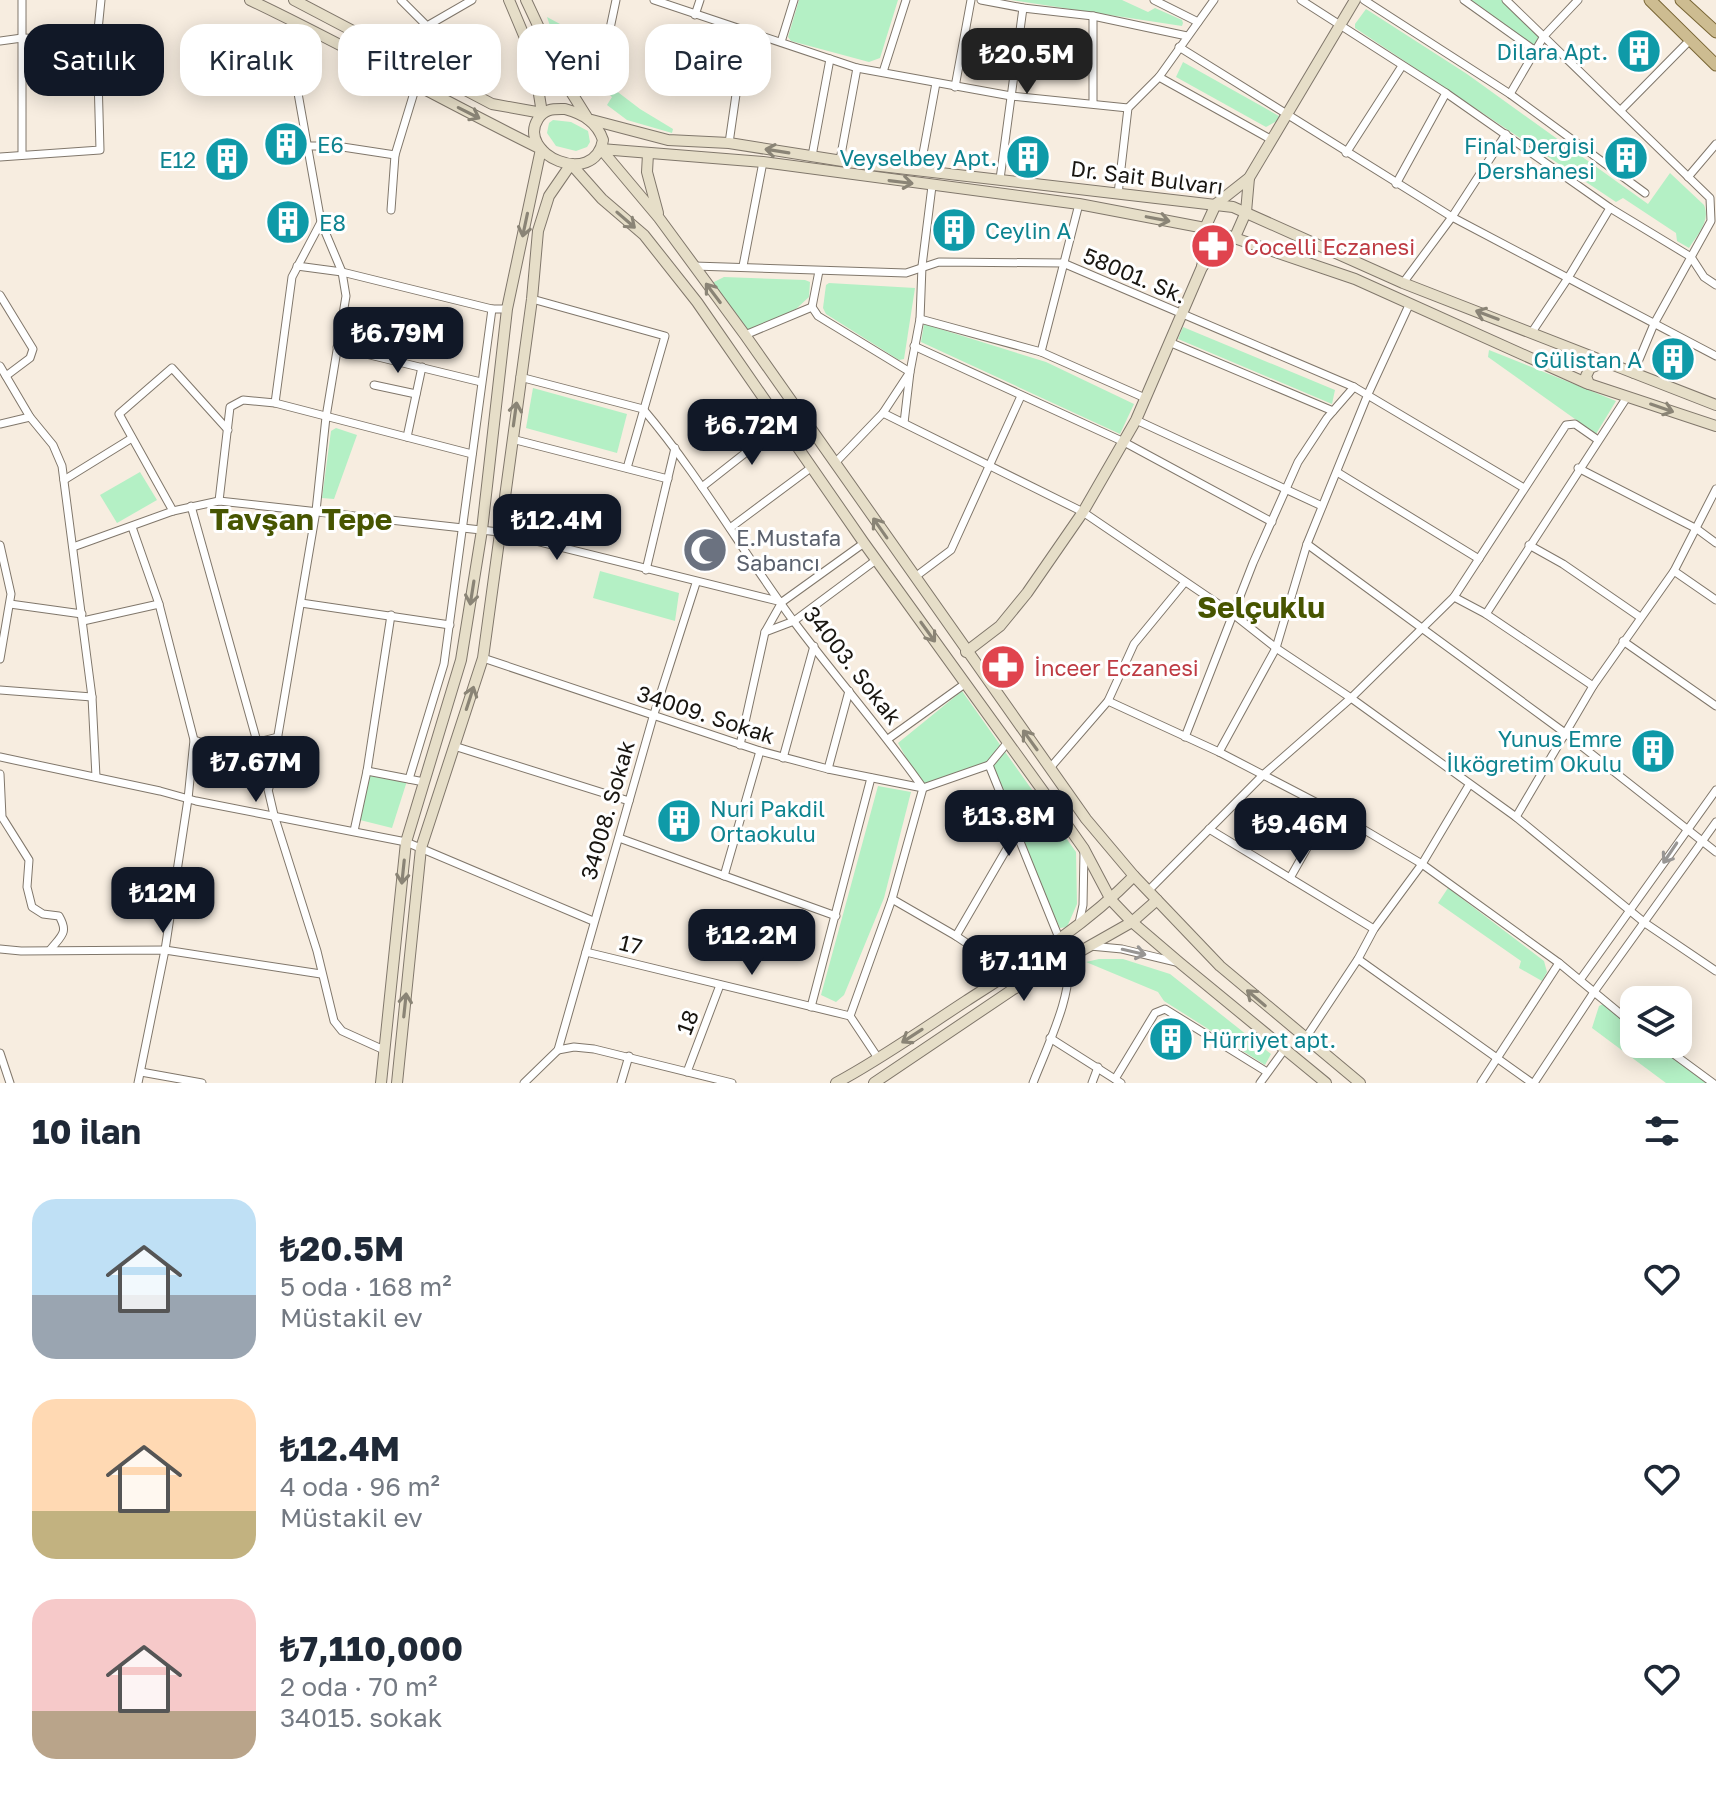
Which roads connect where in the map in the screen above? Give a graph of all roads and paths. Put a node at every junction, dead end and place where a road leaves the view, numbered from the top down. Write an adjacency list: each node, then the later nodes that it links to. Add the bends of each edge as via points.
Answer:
1 (22, 0): 38 (street)
2 (101, 0): 30 (street)
3 (250, 0): 31 (main road)
4 (401, 0): 5 (street, via 427,26)
5 (472, 0)
6 (509, 0): 64 (main road, via 533,57)
7 (526, 0): 66 (main road)
8 (616, 0): 32 (street)
9 (654, 0): 27 (street)
10 (700, 0): 27 (street)
11 (794, 0): 42 (street)
12 (906, 0): 49 (street)
13 (971, 0): 52 (street)
14 (981, 0): 26 (street)
15 (1154, 0): 29 (street)
16 (1214, 0): 29 (street)
17 (1301, 0): 34 (street)
18 (1355, 0): 34 (main road)
19 (1364, 0): 54 (street)
20 (1464, 0): 44 (street)
21 (1506, 0): 37 (street)
22 (1578, 0): 37 (street)
23 (1650, 0): 40 (main road)
24 (1681, 0): 35 (main road)
25 (302, 1): 64 (main road, via 492,104)
26 (1023, 8): 28 (street); 60 (street)
27 (695, 15): 33 (street)
28 (1093, 16): 36 (street); 61 (street)
29 (1198, 22): 36 (street)
30 (99, 24)
31 (301, 24)
32 (611, 24)
33 (721, 24)
34 (1340, 25): 47 (street); 65 (main road)
35 (1716, 32)
36 (1187, 36): 43 (street)
37 (1544, 36): 44 (street); 63 (street)
38 (22, 38): 41 (street); 76 (street)
39 (771, 39): 42 (street)
40 (1690, 40): 46 (main road); 63 (street)
41 (0, 41)
42 (781, 42): 45 (street)
43 (1179, 47): 50 (street); 65 (street)
44 (1534, 50): 54 (street)
45 (830, 59): 48 (street); 78 (street)
46 (1716, 65)
47 (1402, 66): 53 (street); 74 (street)
48 (857, 68): 49 (street); 80 (street)
49 (883, 72): 51 (street)
50 (1159, 77): 62 (street); 68 (street)
51 (936, 83): 52 (street); 83 (street)
52 (955, 87): 60 (street)
53 (1446, 93): 67 (street); 87 (street)
54 (1510, 94): 89 (street)
55 (99, 96): 76 (street, via 100,150)
56 (298, 96): 71 (street)
57 (413, 96): 77 (street)
58 (436, 96): 72 (main road, one-way to 72)
59 (736, 96): 69 (street)
60 (1011, 96): 61 (street); 86 (street)
61 (1093, 102): 62 (street)
62 (1128, 108): 90 (street)
63 (1622, 109): 84 (street)
64 (542, 113): 66 (main road, via 565,109); 72 (main road, via 534,133)
65 (1287, 115): 68 (main road); 74 (street)
66 (588, 119): 69 (main road, Dr. Sait Bulvarı, via 668,140); 73 (main road, via 600,132)
67 (1506, 134): 93 (street); 96 (street)
68 (1272, 140): 85 (main road)
69 (729, 143): 78 (main road, Dr. Sait Bulvarı, one-way to 69)
70 (1716, 144): 84 (street)
71 (306, 146): 77 (street); 98 (street)
72 (541, 149): 82 (main road); 118 (main road, one-way to 118)
73 (601, 149): 75 (main road, Dr. Sait Bulvarı); 82 (main road, via 584,164); 97 (main road)
74 (1346, 153): 87 (street)
75 (648, 154): 81 (main road, Dr. Sait Bulvarı); 97 (main road, via 647,172)
76 (22, 155): 79 (street)
77 (395, 155): 94 (street)
78 (812, 156): 80 (main road, Dr. Sait Bulvarı)
79 (0, 157)
80 (840, 160): 83 (main road, Dr. Sait Bulvarı)
81 (763, 162): 88 (main road, Dr. Sait Bulvarı, one-way to 88); 105 (street)
82 (571, 164): 114 (main road, via 549,196 538,231); 155 (main road, one-way to 155, via 644,235)
83 (920, 170): 86 (main road, Dr. Sait Bulvarı)
84 (1688, 177): 101 (street, via 1710,198 1711,221)
85 (1249, 178): 92 (main road); 95 (main road)
86 (1000, 179): 90 (main road, Dr. Sait Bulvarı)
87 (1396, 184): 96 (street)
88 (932, 186): 91 (main road, Dr. Sait Bulvarı); 106 (street)
89 (1645, 193)
90 (1118, 194): 92 (main road, Dr. Sait Bulvarı)
91 (1079, 204): 99 (main road, Dr. Sait Bulvarı, one-way to 99); 102 (street)
92 (1216, 204): 95 (main road, Dr. Sait Bulvarı); 99 (main road)
93 (1610, 208): 101 (street); 110 (street)
94 (391, 210)
95 (1246, 212): 100 (main road); 111 (main road, Dr. Sait Bulvarı)
96 (1452, 217): 110 (street); 111 (street)
97 (659, 218): 104 (main road)
98 (321, 222): 103 (street); 109 (street)
99 (1205, 228): 100 (main road, Dr. Sait Bulvarı); 107 (main road)
100 (1235, 237): 107 (main road); 115 (main road, Dr. Sait Bulvarı)
101 (1691, 257): 112 (street); 121 (street)
102 (1063, 263): 106 (street, 58001. Sk.); 119 (street, 58001. Sk.); 127 (street)
103 (297, 266): 109 (street); 145 (street)
104 (693, 266): 105 (street, 58001. Sk.); 123 (main road, one-way to 104)
105 (743, 266): 108 (street, 58001. Sk.)
106 (922, 266): 108 (street, 58001. Sk., via 906,273); 120 (street)
107 (1202, 267): 119 (main road)
108 (819, 271): 116 (street)
109 (342, 272): 117 (street); 126 (street, via 346,296)
110 (1568, 278): 121 (street); 122 (street)
111 (1403, 283): 122 (main road, Dr. Sait Bulvarı, one-way to 111)
112 (1716, 285)
113 (0, 295): 134 (street, via 33,349 30,358)
114 (532, 299): 135 (main road); 147 (street, via 665,336)
115 (1410, 303): 137 (main road, Dr. Sait Bulvarı); 141 (street)
116 (812, 307): 123 (street); 132 (street, via 818,316)
117 (492, 309): 118 (street); 136 (street)
118 (507, 309): 190 (main road)
119 (1181, 313): 124 (main road); 139 (street, 58001. Sk.)
120 (920, 319): 125 (street); 127 (street)
121 (1654, 324): 128 (street); 133 (street)
122 (1532, 332): 129 (main road, Dr. Sait Bulvarı)
123 (745, 335): 165 (main road)
124 (1169, 342): 144 (main road); 148 (street)
125 (914, 346): 132 (street); 142 (street)
126 (337, 347): 131 (street); 151 (street)
127 (1041, 352): 144 (street)
128 (1716, 356)
129 (1605, 362): 133 (main road, Dr. Sait Bulvarı); 137 (main road, via 1590,368)
130 (0, 366): 134 (street)
131 (422, 367): 136 (street); 140 (street)
132 (910, 372): 149 (street); 153 (street)
133 (1633, 374): 146 (main road, Dr. Sait Bulvarı)
134 (6, 376): 150 (street)
135 (520, 377): 147 (street); 160 (main road, one-way to 135)
136 (481, 382): 164 (street)
137 (1589, 384): 143 (main road, Dr. Sait Bulvarı)
138 (374, 385): 140 (street)
139 (1354, 387): 141 (street, 58001. Sk.); 148 (street)
140 (416, 394): 158 (street)
141 (1368, 394): 170 (street); 174 (street, 58001. Sk.)
142 (1021, 396): 162 (street); 166 (street)
143 (1627, 397): 156 (main road, Dr. Sait Bulvarı, one-way to 156); 161 (street)
144 (1145, 398): 152 (main road)
145 (275, 403): 151 (street); 157 (street, via 243,400 230,407)
146 (1716, 405)
147 (643, 409): 163 (street, 34003. Sokak); 168 (street)
148 (1333, 411): 175 (street)
149 (883, 413): 153 (street); 165 (street)
150 (30, 417): 154 (street); 172 (street, via 53,445)
151 (326, 417): 158 (street); 182 (street)
152 (1136, 420): 162 (main road); 175 (street)
153 (904, 423): 166 (street)
154 (0, 424)
155 (782, 424): 167 (main road); 173 (street)
156 (1716, 426)
157 (228, 430): 159 (street, via 172,368 119,414); 177 (street)
158 (407, 437): 164 (street)
159 (132, 438): 172 (street); 181 (street)
160 (512, 439): 168 (street); 191 (main road)
161 (1598, 440): 169 (street); 174 (street, via 1575,424 1566,425)
162 (1124, 442): 183 (main road); 185 (street)
163 (675, 447): 171 (street); 173 (street, 34003. Sokak)
164 (472, 454): 187 (street)
165 (835, 463): 202 (main road, one-way to 165)
166 (989, 464): 183 (street); 202 (street, via 951,550)
167 (812, 467): 188 (street); 192 (main road)
168 (627, 468): 171 (street)
169 (1578, 468): 189 (street); 196 (street)
170 (1337, 472): 179 (street); 198 (street)
171 (668, 479): 200 (street)
172 (64, 480): 197 (street)
173 (702, 487): 188 (street, 34003. Sokak)
174 (1524, 488): 198 (street)
175 (1286, 489): 179 (street); 185 (street)
176 (1716, 489): 180 (street)
177 (219, 501): 178 (street); 182 (street)
178 (191, 506): 181 (street); 243 (street)
179 (1322, 506): 194 (street)
180 (1707, 510): 184 (street); 189 (street)
181 (173, 511): 186 (street)
182 (316, 511): 187 (street); 210 (street)
183 (1083, 512): 203 (street); 226 (main road, via 1000,626)
184 (1716, 515)
185 (1272, 522): 213 (street)
186 (132, 527): 197 (street); 212 (street)
187 (463, 527): 190 (street); 219 (street)
188 (730, 528): 209 (street, 34003. Sokak)
189 (1697, 529): 193 (street); 201 (street)
190 (482, 530): 191 (street); 260 (main road, one-way to 260, via 461,660)
191 (499, 532): 200 (street); 227 (main road)
192 (864, 543): 199 (main road); 209 (street)
193 (1716, 543)
194 (1307, 544): 221 (street); 225 (street)
195 (0, 545): 206 (street)
196 (1529, 545): 214 (street); 216 (street)
197 (73, 547): 217 (street)
198 (1479, 559): 207 (street)
199 (876, 560): 218 (street); 229 (main road, one-way to 229)
200 (646, 570): 204 (street)
201 (1674, 571): 208 (street); 216 (street)
202 (915, 577): 226 (main road)
203 (1185, 582): 213 (street); 235 (street, via 1134,644)
204 (696, 583): 209 (street); 237 (street, 34008. Sokak)
205 (0, 593): 206 (street)
206 (11, 594): 211 (street)
207 (1454, 597): 214 (street); 221 (street)
208 (1716, 600)
209 (782, 602): 218 (street, 34003. Sokak); 222 (street)
210 (301, 603): 215 (street); 239 (street)
211 (10, 604): 217 (street); 220 (street)
212 (159, 604): 217 (street); 242 (street)
213 (1233, 614): 225 (street); 240 (street)
214 (1486, 614): 230 (street)
215 (391, 615): 219 (street); 254 (street)
216 (1640, 617): 223 (street)
217 (83, 618): 233 (street)
218 (794, 621): 222 (street); 224 (street, 34003. Sokak)
219 (450, 625): 259 (street, via 444,664)
220 (3, 626): 228 (street)
221 (1424, 630): 234 (street); 238 (street)
222 (765, 632): 245 (street)
223 (1623, 641): 230 (street); 236 (street)
224 (814, 646): 232 (street, 34003. Sokak); 250 (street)
225 (1276, 648): 234 (street); 248 (street)
226 (966, 652): 252 (main road, one-way to 226)
227 (483, 658): 237 (street, 34009. Sokak); 246 (main road, one-way to 227)
228 (0, 659)
229 (966, 683): 241 (street); 244 (main road)
230 (1593, 686): 238 (street)
231 (0, 690): 233 (street)
232 (849, 691): 241 (street, 34003. Sokak); 253 (street)
233 (92, 697): 257 (street)
234 (1351, 698): 256 (street); 261 (street)
235 (1108, 701): 240 (street); 252 (street)
236 (1716, 706)
237 (653, 717): 245 (street, 34009. Sokak); 267 (street, 34008. Sokak)
238 (1565, 733): 270 (street); 273 (street)
239 (278, 737): 243 (street); 263 (street)
240 (1185, 737): 248 (street)
241 (888, 739): 264 (street, 34003. Sokak)
242 (194, 740): 243 (street, via 227,750); 266 (street)
243 (258, 742): 263 (street)
244 (1008, 742): 251 (street); 281 (main road)
245 (740, 745): 247 (street, 34009. Sokak)
246 (454, 746): 267 (street); 280 (main road)
247 (760, 751): 250 (street, 34009. Sokak); 284 (street)
248 (1219, 752): 256 (street)
249 (0, 757): 257 (street)
250 (783, 758): 253 (street, 34009. Sokak)
251 (989, 765): 264 (street); 276 (street)
252 (1050, 768): 285 (main road)
253 (828, 769): 258 (street, 34009. Sokak)
254 (367, 771): 259 (street); 275 (street)
255 (0, 774): 262 (street)
256 (1263, 775): 268 (street); 274 (street)
257 (96, 777): 266 (street)
258 (871, 778): 264 (street, 34009. Sokak); 292 (street)
259 (409, 779): 260 (street)
260 (424, 782): 279 (main road)
261 (1469, 785): 270 (street); 283 (street)
262 (0, 787): 271 (street)
263 (269, 788): 269 (street)
264 (923, 788): 288 (street)
265 (1716, 790): 273 (street)
266 (188, 799): 269 (street); 303 (street)
267 (629, 801): 277 (street, 34008. Sokak)
268 (1329, 809): 283 (street); 286 (street)
269 (274, 815): 275 (street); 311 (street)
270 (1516, 817): 291 (street)
271 (1, 818): 302 (street, via 29,860 32,907 59,916 65,926)
272 (1716, 822): 278 (street)
273 (1687, 828): 278 (street); 291 (street, one-way to 291)
274 (1209, 829): 286 (street); 287 (street)
275 (354, 831): 279 (street)
276 (1016, 833): 298 (street); 299 (street)
277 (619, 838): 284 (street); 293 (street, 34008. Sokak)
278 (1703, 841): 282 (street); 295 (street)
279 (406, 842): 280 (street); 320 (main road, one-way to 320)
280 (423, 849): 293 (street); 337 (main road, one-way to 280)
281 (1084, 849): 289 (main road); 296 (street)
282 (1716, 852)
283 (1422, 864): 297 (street); 308 (street)
284 (724, 876): 292 (street)
285 (1134, 876): 287 (main road); 289 (main road)
286 (1290, 878): 297 (street)
287 (1148, 891): 290 (main road)
288 (892, 899): 298 (street); 317 (street)
289 (1111, 900): 294 (main road); 296 (main road)
290 (1157, 900): 294 (main road); 319 (main road, one-way to 290, via 1220,966)
291 (1631, 911): 295 (street); 312 (street)
292 (836, 916): 315 (street)
293 (593, 921): 304 (street, 34008. Sokak)
294 (1132, 922): 300 (main road); 307 (main road)
295 (1645, 923): 309 (street); 314 (street)
296 (1078, 926): 299 (main road)
297 (1374, 929): 306 (street)
298 (956, 936): 310 (street)
299 (1059, 938): 310 (main road)
300 (1088, 946): 305 (main road); 307 (street, one-way to 307)
301 (0, 949): 302 (street)
302 (50, 950): 303 (street)
303 (165, 950): 311 (street); 329 (street)
304 (586, 952): 313 (street, 17); 321 (street, 34008. Sokak)
305 (1065, 959): 318 (street, via 1070,967 1067,991); 342 (main road)
306 (1358, 959): 319 (street); 326 (street)
307 (1180, 963): 322 (main road)
308 (1559, 963): 312 (street); 326 (street)
309 (1716, 971)
310 (1011, 973): 325 (main road, one-way to 325)
311 (321, 974): 320 (street, via 334,1021 342,1031)
312 (1580, 980): 314 (street)
313 (720, 985): 315 (street, 17); 330 (street, 18)
314 (1594, 992): 316 (street); 349 (street)
315 (811, 1007): 317 (street, 17)
316 (1620, 1013)
317 (850, 1016): 325 (street)
318 (1050, 1038): 328 (street); 343 (street)
319 (1305, 1039): 347 (main road)
320 (384, 1050): 336 (main road)
321 (558, 1050): 324 (street, via 574,1047); 338 (street)
322 (1284, 1050): 331 (street); 346 (main road)
323 (0, 1053): 333 (street)
324 (629, 1056): 330 (street); 339 (street)
325 (878, 1058): 341 (main road)
326 (1499, 1058): 348 (street); 349 (street)
327 (1679, 1058): 350 (street)
328 (1098, 1067): 332 (street); 344 (street)
329 (141, 1072): 334 (street); 335 (street)
330 (687, 1072): 340 (street)
331 (1267, 1072): 332 (street, via 1165,1009 1155,1013); 345 (street)
332 (1118, 1081)
333 (10, 1083)
334 (138, 1083)
335 (202, 1083)
336 (381, 1083)
337 (397, 1083)
338 (524, 1083)
339 (621, 1083)
340 (732, 1083)
341 (836, 1083)
342 (874, 1083)
343 (1033, 1083)
344 (1092, 1083)
345 (1260, 1083)
346 (1326, 1083)
347 (1360, 1083)
348 (1481, 1083)
349 (1533, 1083)
350 (1713, 1083)

